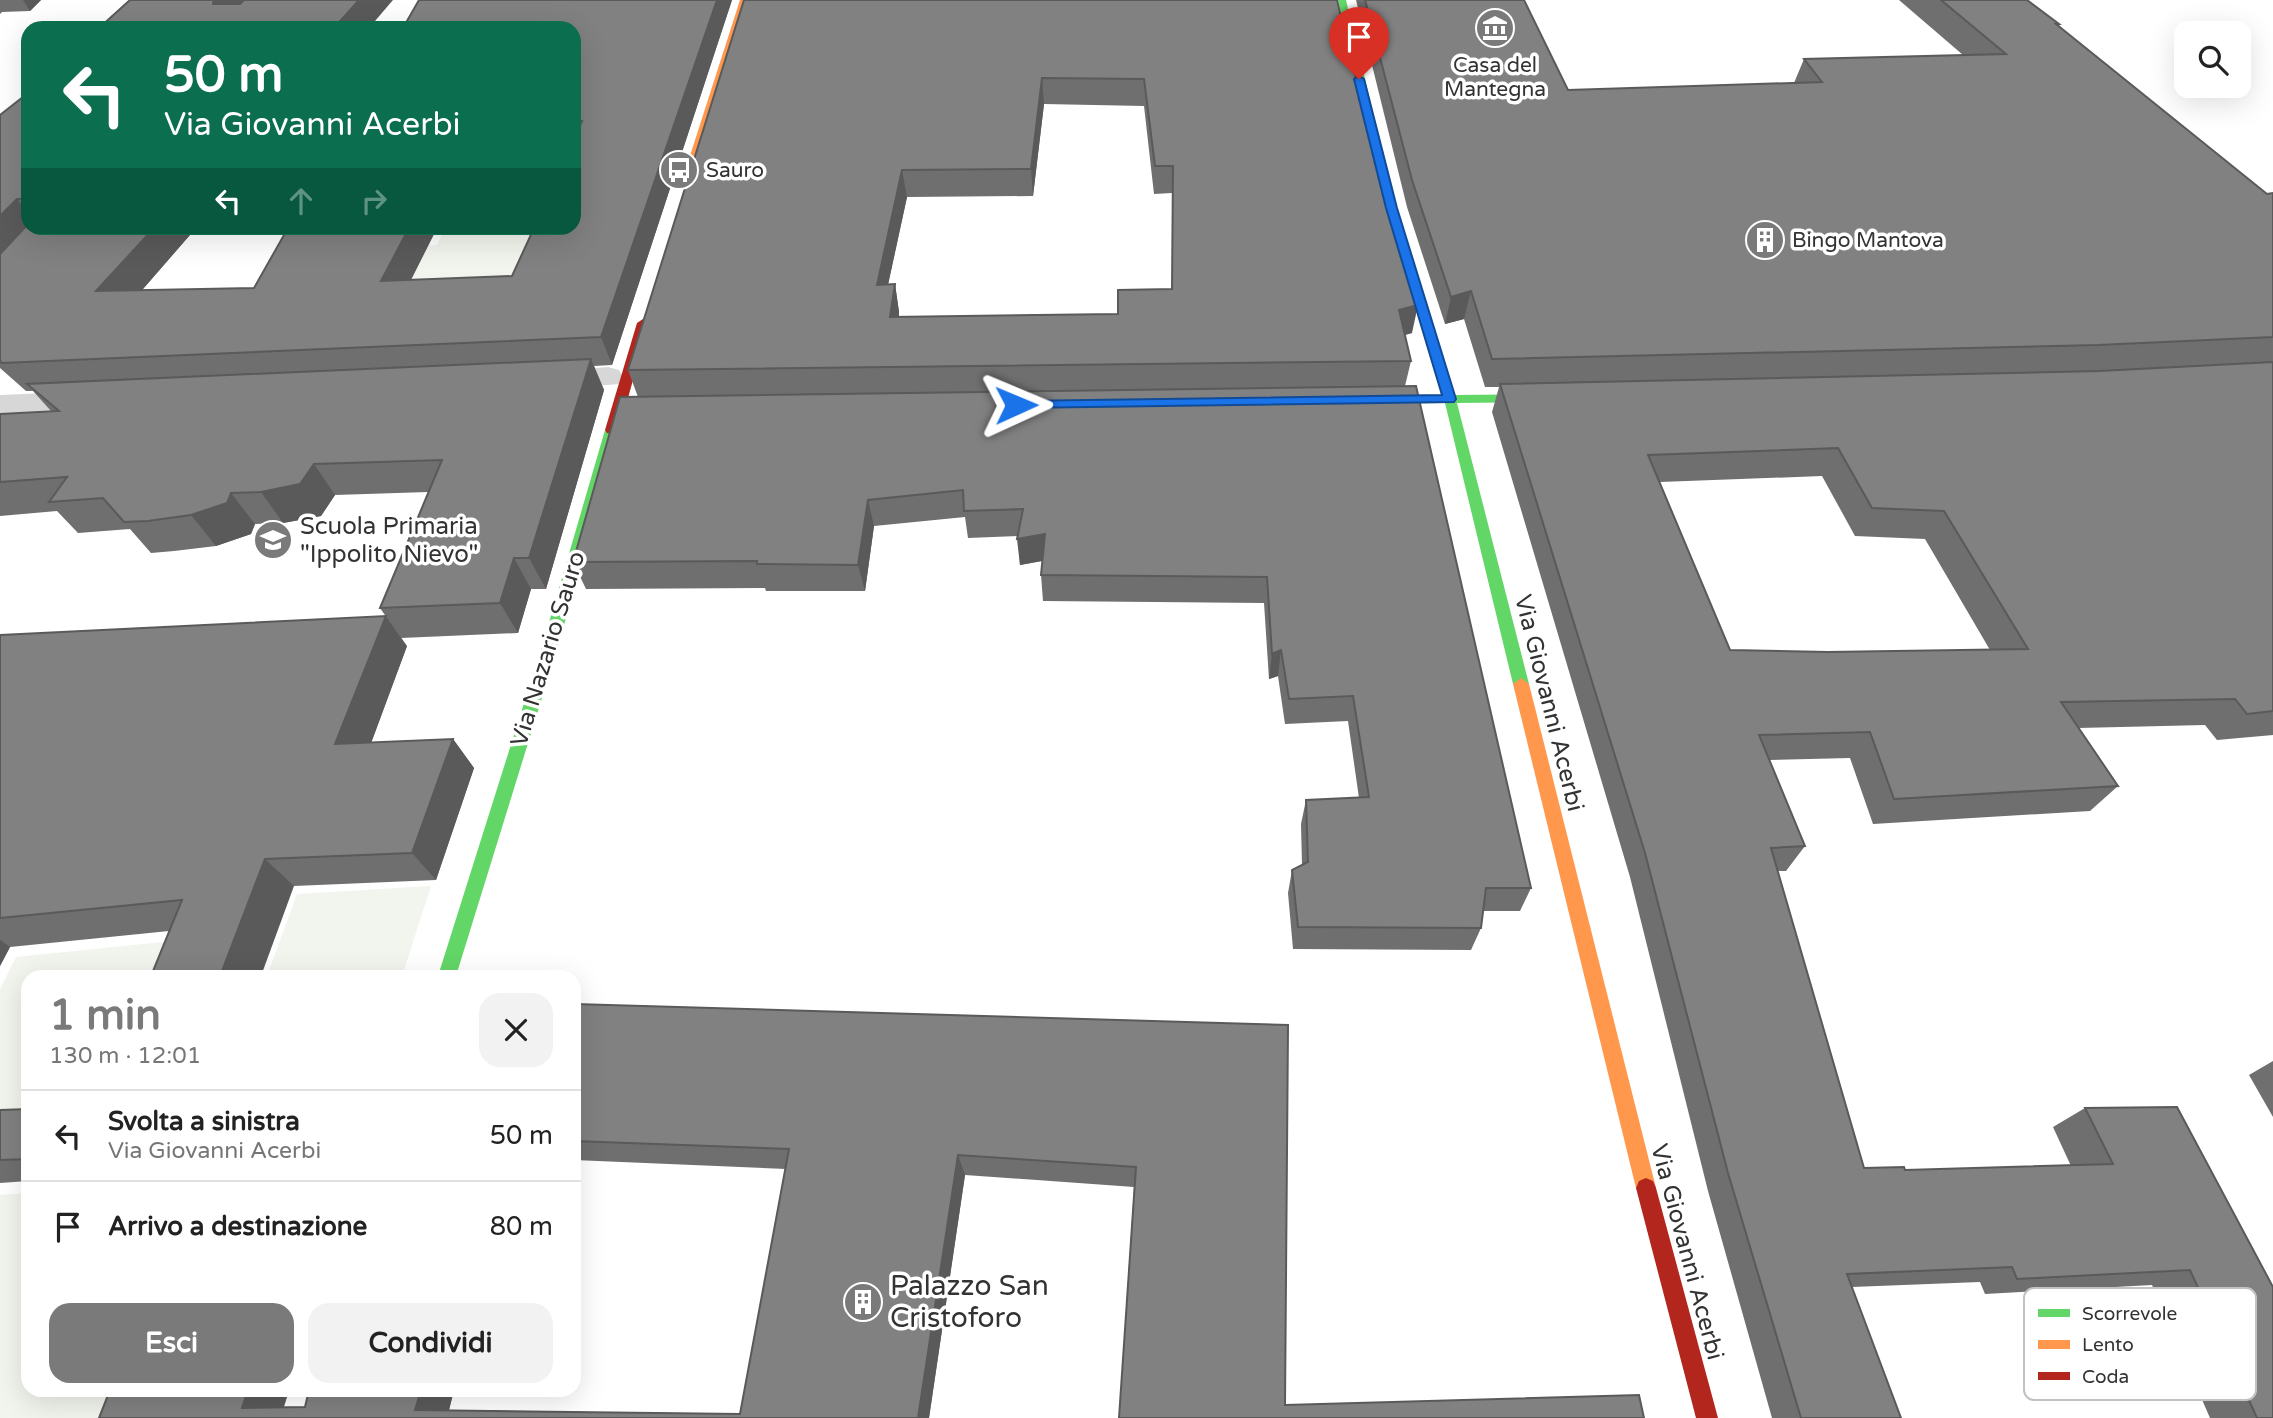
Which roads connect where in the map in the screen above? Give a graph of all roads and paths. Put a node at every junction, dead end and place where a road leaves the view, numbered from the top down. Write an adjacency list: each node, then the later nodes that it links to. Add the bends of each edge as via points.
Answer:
1 (744, 0): 3 (street)
2 (1342, 0): 8 (street, Via Giovanni Acerbi, via 1391,208)
3 (687, 181)
4 (647, 311): 13 (street, Via Nazario Sauro)
5 (608, 377): 6 (street)
6 (525, 381)
7 (1564, 397): 8 (street)
8 (1450, 399): 10 (street); 15 (street, Via Giovanni Acerbi)
9 (124, 400): 11 (street)
10 (1355, 400)
11 (0, 405)
12 (635, 410): 13 (street)
13 (616, 411): 14 (street, Via Nazario Sauro, via 551,643)
14 (449, 970)
15 (1707, 1418)

